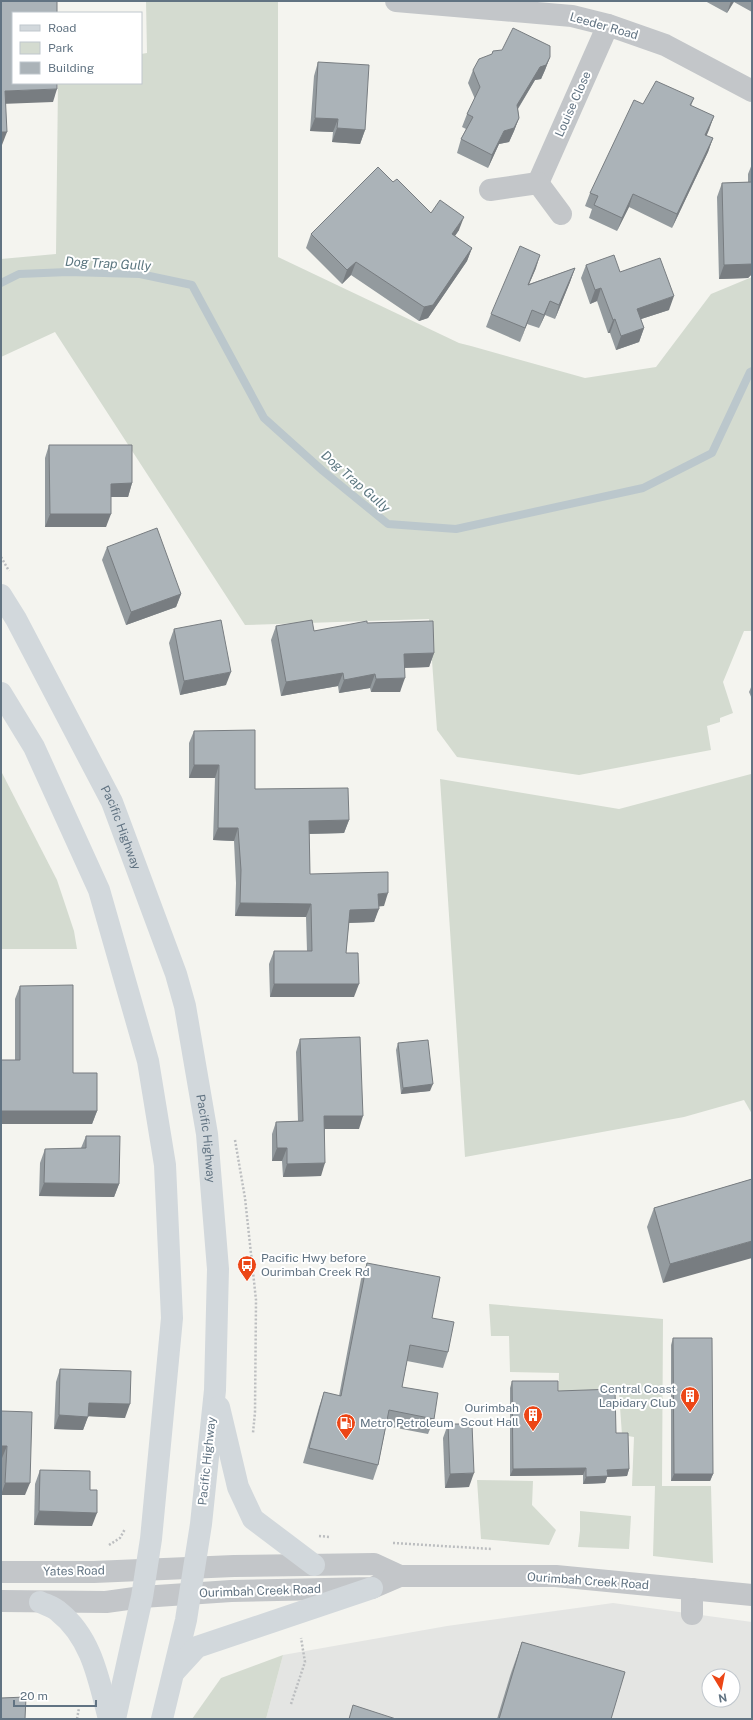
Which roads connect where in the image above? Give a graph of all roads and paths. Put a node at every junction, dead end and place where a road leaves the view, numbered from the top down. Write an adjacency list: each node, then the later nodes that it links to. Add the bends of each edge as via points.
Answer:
1 (396, 1): 2 (street, Leeder Road, via 572,16)
2 (608, 25): 3 (street, Leeder Road, via 665,45); 4 (street, Louise Close)
3 (752, 91)
4 (538, 183): 5 (street); 6 (street)
5 (490, 190)
6 (561, 214)
7 (1, 595): 9 (main road, Pacific Highway, via 112,802 186,1006 207,1134 218,1261)
8 (1, 693): 14 (main road, via 34,747 99,890 148,1061 165,1165 172,1318)
9 (215, 1390): 12 (main road, via 238,1487 253,1519); 13 (main road, Pacific Highway)
10 (127, 1527): 11 (path, via 120,1538 111,1545)
11 (103, 1545)
12 (314, 1565): 13 (street, Ourimbah Creek Road); 16 (street, Ourimbah Creek Road, via 374,1564)
13 (194, 1567): 14 (street, Ourimbah Creek Road); 19 (main road, Pacific Highway)
14 (146, 1569): 15 (street, Yates Road); 21 (main road)
15 (1, 1572)
16 (400, 1576): 17 (street, Ourimbah Creek Road); 18 (street, Ourimbah Creek Road, via 556,1576)
17 (372, 1588): 19 (street, Ourimbah Creek Road); 26 (main road, via 197,1647)
18 (692, 1589): 20 (street, Ourimbah Creek Road); 24 (street)
19 (190, 1594): 21 (street, Ourimbah Creek Road); 26 (main road, Pacific Highway)
20 (752, 1595)
21 (142, 1597): 23 (street, via 106,1602); 31 (main road)
22 (1, 1601): 23 (street)
23 (40, 1602): 30 (main road, via 59,1611 80,1634 95,1665)
24 (692, 1614)
25 (294, 1637): 28 (path, via 301,1636 305,1662)
26 (174, 1672): 32 (main road, Pacific Highway)
27 (81, 1701): 29 (path)
28 (291, 1704)
29 (77, 1719)
30 (109, 1719)
31 (115, 1719)
32 (162, 1719)

